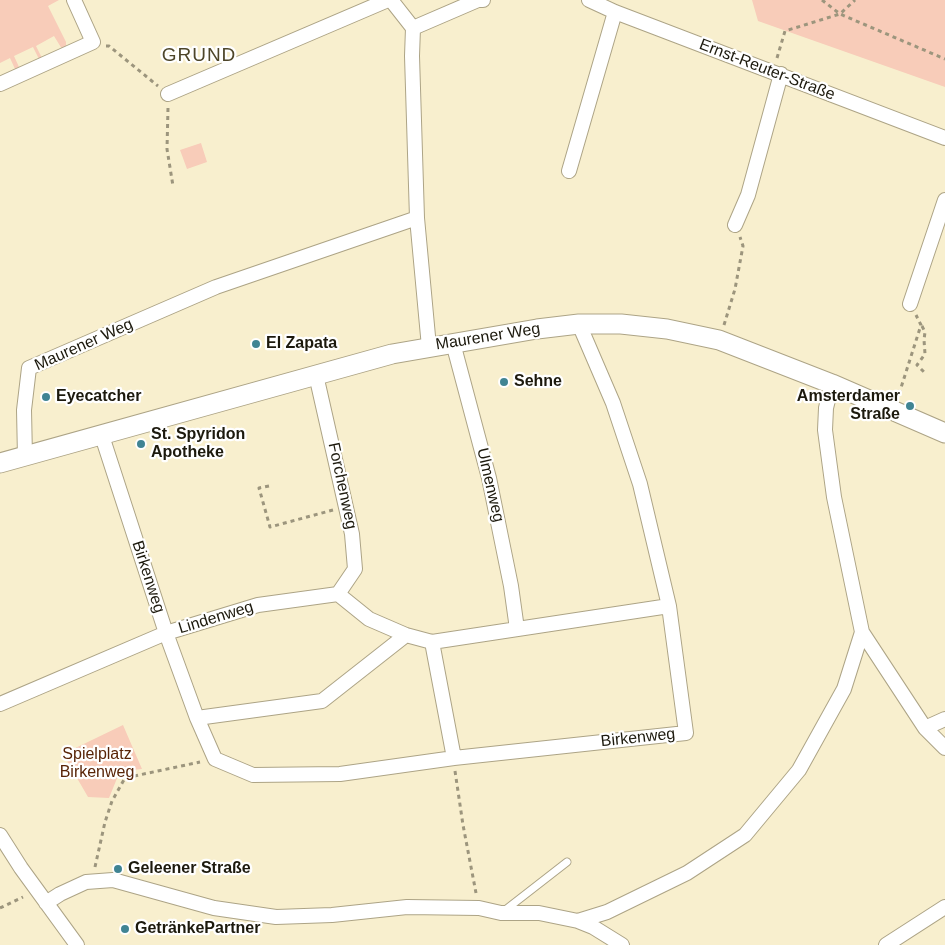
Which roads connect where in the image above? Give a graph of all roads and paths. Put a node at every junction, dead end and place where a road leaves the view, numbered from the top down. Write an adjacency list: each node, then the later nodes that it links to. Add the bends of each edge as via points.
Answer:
1 (74, 0): 10 (street)
2 (390, 0): 9 (street); 14 (street)
3 (483, 0): 9 (street)
4 (590, 0): 7 (street, Ernst-Reuter-Straße)
5 (822, 0): 8 (path)
6 (855, 0): 8 (path)
7 (615, 12): 12 (street, Ernst-Reuter-Straße); 16 (street)
8 (840, 14): 11 (path); 12 (path, via 785,31 776,61)
9 (413, 28): 19 (street)
10 (93, 42): 13 (street); 14 (path, via 109,46)
11 (945, 59)
12 (781, 74): 15 (street, Ernst-Reuter-Straße); 20 (street, via 748,195)
13 (0, 84)
14 (168, 94): 17 (path, via 167,149)
15 (945, 138)
16 (569, 172)
17 (173, 186)
18 (945, 200): 21 (street)
19 (417, 218): 26 (street); 33 (street, Maurener Weg, via 216,287 29,368 24,410)
20 (735, 225): 24 (path, via 743,246 735,289)
21 (910, 304): 23 (path)
22 (579, 324): 24 (street, Maurener Weg, via 667,329); 25 (street, Maurener Weg); 38 (street, Birkenweg, via 613,403 640,484)
23 (922, 325): 27 (path, via 925,354 917,365); 30 (path)
24 (719, 340): 29 (street, Maurener Weg)
25 (454, 343): 26 (street, Maurener Weg); 39 (street, Ulmenweg, via 489,478)
26 (429, 347): 28 (street, Maurener Weg)
27 (926, 372)
28 (316, 375): 32 (street, Maurener Weg); 36 (street, Forchenweg)
29 (832, 384): 30 (street, Maurener Weg); 40 (street, via 825,430 834,497)
30 (893, 411): 31 (street, Maurener Weg)
31 (945, 433)
32 (102, 436): 33 (street, Maurener Weg); 41 (street, Birkenweg)
33 (25, 457): 34 (street, Maurener Weg)
34 (0, 463)
35 (269, 486): 36 (path, via 259,488 270,527)
36 (346, 507): 37 (street, Forchenweg, via 355,569)
37 (338, 594): 41 (street, Lindenweg, via 258,605); 42 (street, via 369,619)
38 (668, 606): 39 (street); 49 (street, Birkenweg, via 686,733)
39 (517, 629): 43 (street)
40 (862, 632): 47 (street); 60 (street, via 844,689 800,770 745,835 687,873 607,912)
41 (166, 633): 44 (street, Lindenweg); 45 (street, Birkenweg)
42 (406, 635): 43 (street); 45 (street, via 322,701)
43 (432, 642): 49 (street)
44 (0, 704)
45 (197, 718): 50 (street, Birkenweg)
46 (945, 719): 47 (street)
47 (925, 728): 48 (street)
48 (945, 748)
49 (454, 758): 50 (street, Birkenweg, via 340,774 253,776); 57 (path)
50 (215, 759): 53 (path, via 125,778 105,822)
51 (0, 835): 54 (street)
52 (568, 862): 59 (lane)
53 (92, 880): 55 (street); 57 (street, via 113,880 214,908 276,916 332,915 407,907)
54 (37, 890): 55 (street); 56 (path)
55 (46, 903): 61 (street)
56 (0, 908)
57 (479, 908): 59 (street)
58 (945, 908): 63 (street)
59 (501, 913): 60 (street, via 539,913)
60 (578, 921): 62 (street)
61 (77, 945)
62 (622, 945)
63 (886, 945)

